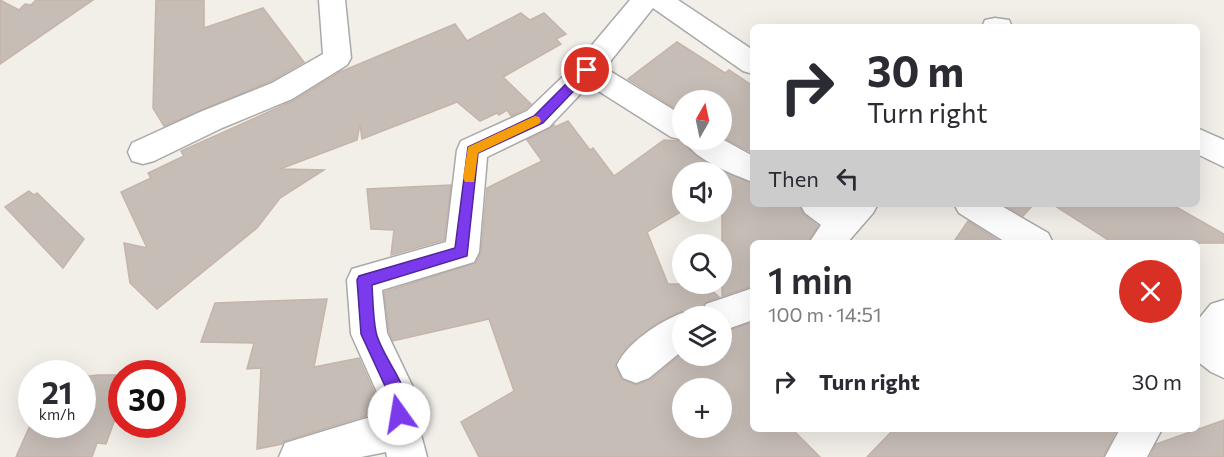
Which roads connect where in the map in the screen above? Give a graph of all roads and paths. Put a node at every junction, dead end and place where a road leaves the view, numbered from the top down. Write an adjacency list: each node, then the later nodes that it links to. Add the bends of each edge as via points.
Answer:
1 (332, 0): 9 (street, via 337,58 282,91)
2 (645, 0): 5 (street)
3 (659, 0): 4 (street)
4 (750, 62)
5 (587, 70): 6 (street); 21 (street, via 538,119 472,150 462,252 364,280 369,334 399,398)
6 (672, 123)
7 (1200, 142): 10 (street)
8 (715, 150): 11 (street)
9 (143, 152)
10 (1224, 155)
11 (750, 168)
12 (820, 207): 14 (street)
13 (975, 207): 15 (street)
14 (844, 223)
15 (1031, 240)
16 (750, 305): 17 (street)
17 (732, 311)
18 (672, 338): 19 (street)
19 (636, 365)
20 (1140, 432): 23 (street)
21 (404, 444): 22 (street, via 372,434)
22 (299, 457)
23 (1125, 457)

